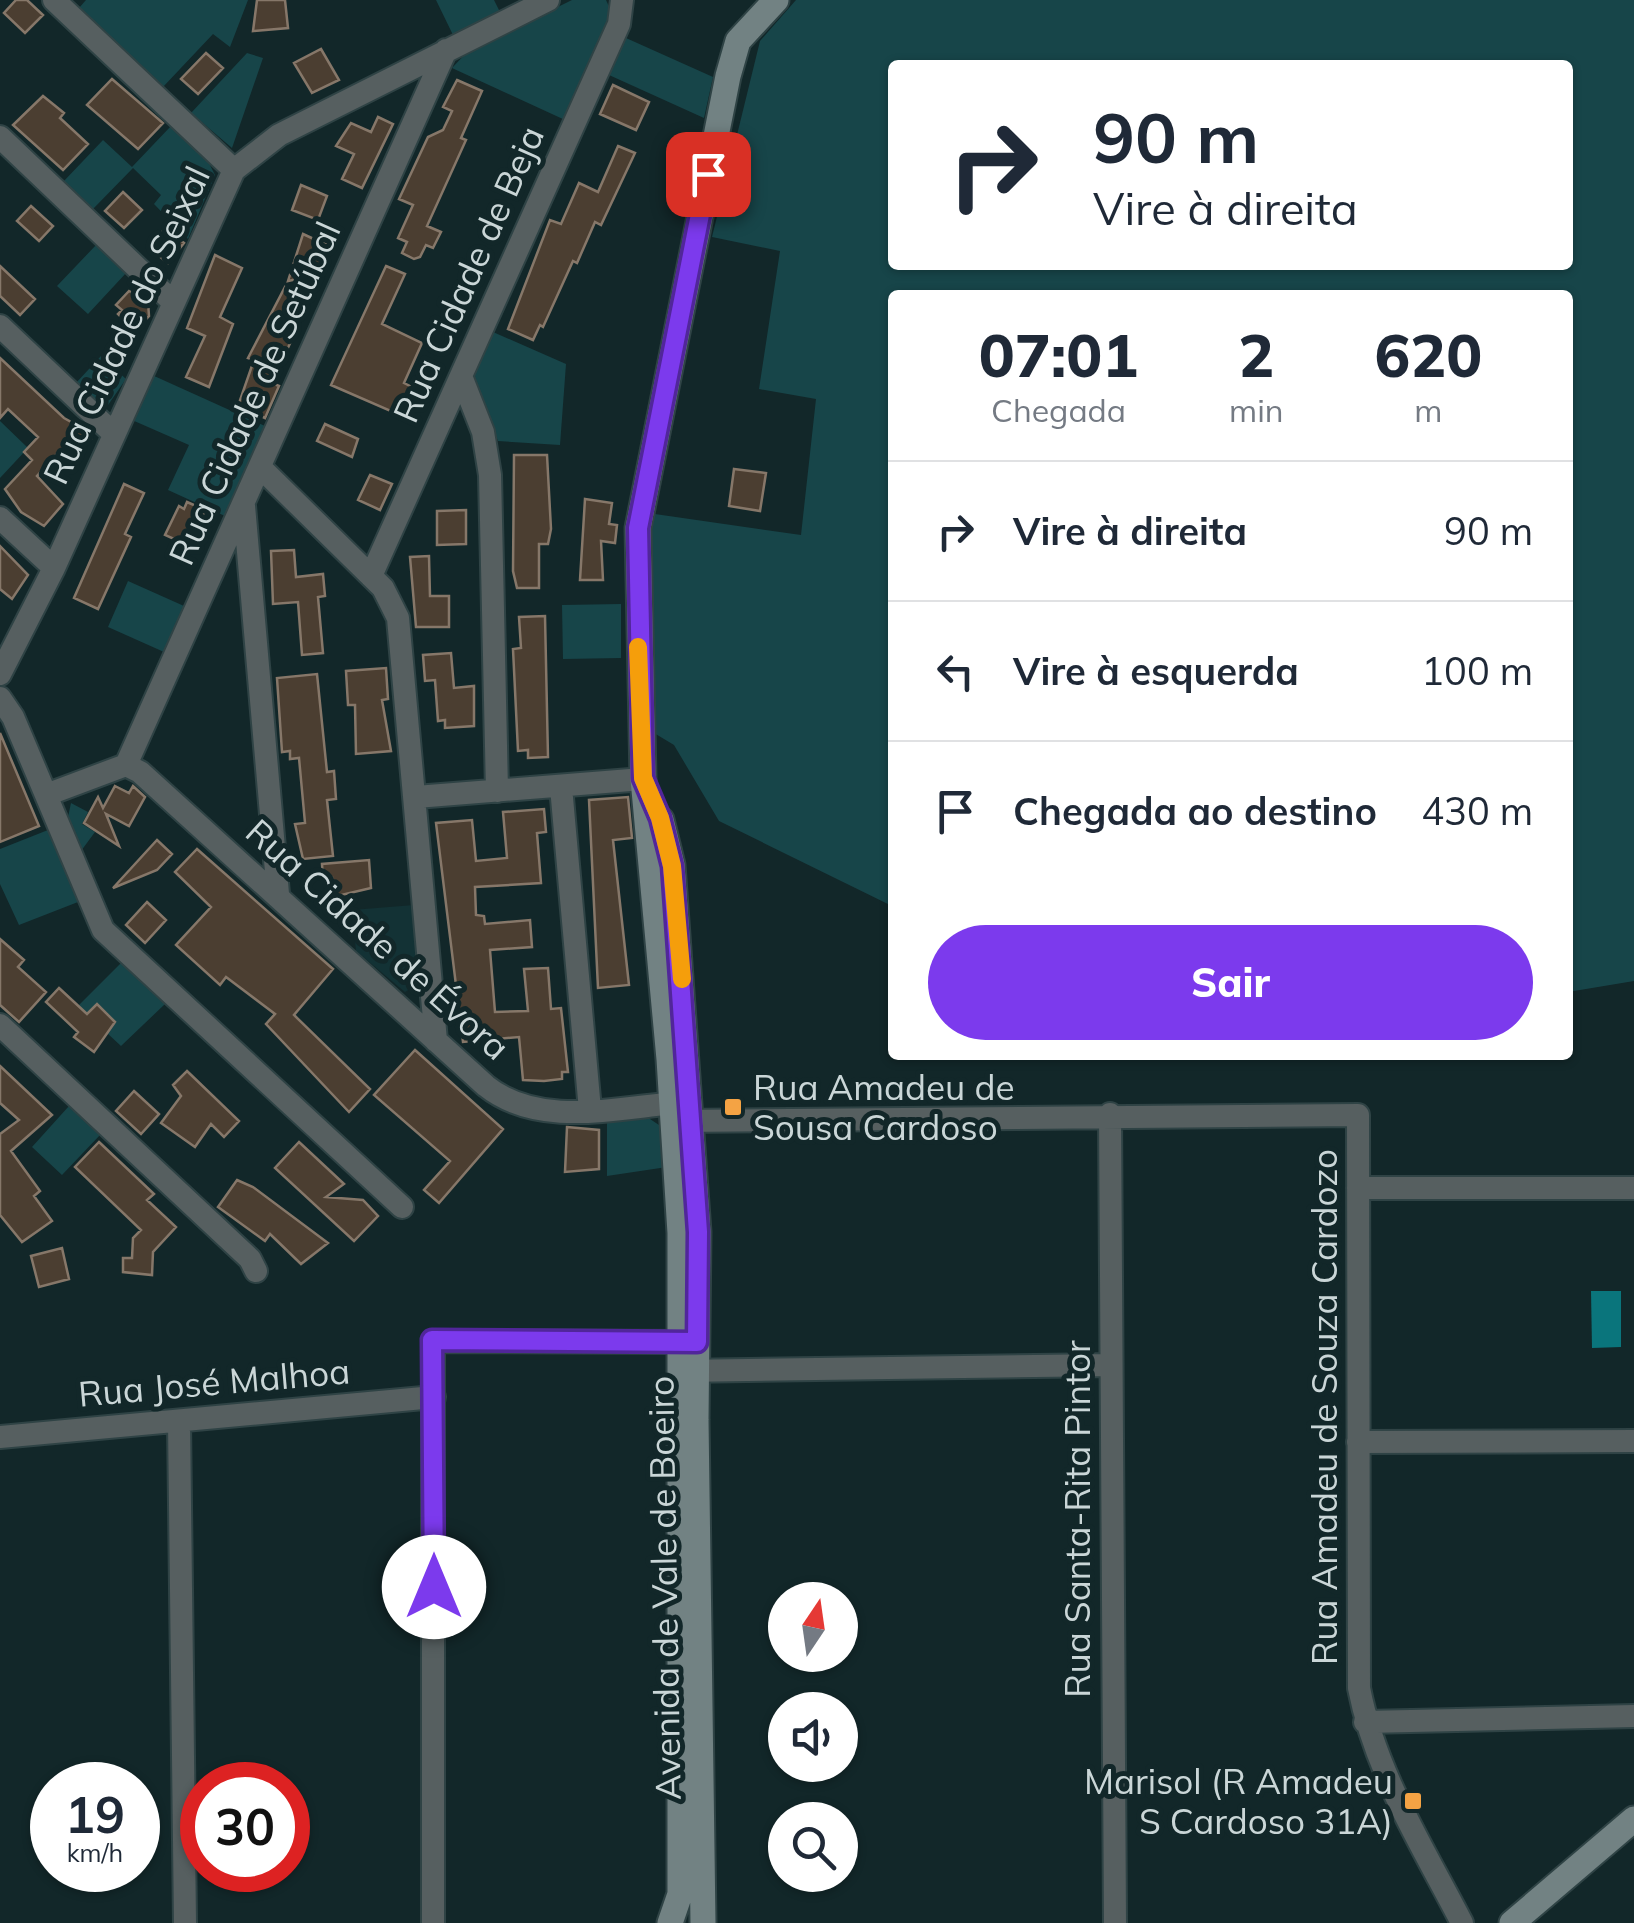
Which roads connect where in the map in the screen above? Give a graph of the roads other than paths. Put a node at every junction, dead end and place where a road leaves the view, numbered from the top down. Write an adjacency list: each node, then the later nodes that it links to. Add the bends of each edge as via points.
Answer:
1 (54, 0): 7 (street)
2 (548, 0): 5 (street)
3 (622, 0): 10 (street, Rua Cidade de Beja, via 619,24)
4 (776, 0): 20 (street, Avenida de Vale de Boeiro, via 738,41 728,76 638,528)
5 (446, 50): 7 (street, Rua Cidade do Seixal, via 279,135); 12 (street, Rua Cidade de Setúbal)
6 (0, 137): 8 (street)
7 (234, 170): 8 (street, Rua Cidade do Seixal)
8 (174, 302): 11 (street, Rua Cidade do Seixal)
9 (0, 326): 11 (street)
10 (461, 376): 16 (street, Rua Cidade de Beja); 22 (street, via 490,475)
11 (114, 434): 15 (street, Rua Cidade do Seixal)
12 (260, 467): 13 (street, Rua Cidade de Setúbal); 16 (street)
13 (244, 502): 19 (street, Rua Cidade de Setúbal); 25 (street)
14 (0, 518): 15 (street)
15 (54, 568): 17 (street, Rua Cidade do Seixal)
16 (371, 576): 24 (street, via 391,602 401,633)
17 (0, 674)
18 (0, 698): 23 (street)
19 (126, 765): 23 (street); 25 (street, Rua Cidade de Évora)
20 (643, 778): 21 (street); 29 (street, Avenida de Vale de Boeiro)
21 (562, 786): 22 (street); 28 (street)
22 (496, 791): 24 (street)
23 (46, 795): 33 (street, via 103,930)
24 (416, 797): 27 (street)
25 (278, 894): 27 (street, Rua Cidade de Évora)
26 (0, 1025): 34 (street, via 250,1258)
27 (436, 1041): 28 (street, Rua Cidade de Évora, via 511,1102 543,1111)
28 (590, 1110): 29 (street, Rua Cidade de Évora)
29 (682, 1111): 30 (street, Rua Amadeu de Souza Cardozo); 35 (street, Avenida de Vale de Boeiro, via 680,1233)
30 (1110, 1114): 31 (street, Rua Amadeu de Souza Cardozo, via 1358,1115); 36 (street, Rua Santa-Rita Pintor)
31 (1358, 1188): 32 (street); 42 (street, Rua Amadeu de Souza Cardozo)
32 (1634, 1188)
33 (402, 1207)
34 (256, 1271)
35 (688, 1342): 37 (street, Avenida de Vale de Boeiro); 38 (street, via 432,1340)
36 (1110, 1365): 37 (street); 50 (street, Rua Santa-Rita Pintor)
37 (687, 1370): 48 (street, Avenida de Vale de Boeiro, via 680,1894); 49 (street, Avenida de Vale de Boeiro)
38 (434, 1397): 39 (street, Rua José Malhoa); 47 (street)
39 (179, 1421): 40 (street, Rua José Malhoa); 46 (street)
40 (0, 1437)
41 (1634, 1441): 42 (street)
42 (1358, 1442): 44 (street, Rua Amadeu de Souza Cardozo, via 1359,1688)
43 (1634, 1716): 44 (street)
44 (1366, 1722): 51 (street, Rua Amadeu de Souza Cardozo, via 1384,1772)
45 (1634, 1819): 52 (street)
46 (186, 1923)
47 (433, 1923)
48 (672, 1923): 49 (street)
49 (704, 1923)
50 (1115, 1923)
51 (1462, 1923)
52 (1512, 1923)

